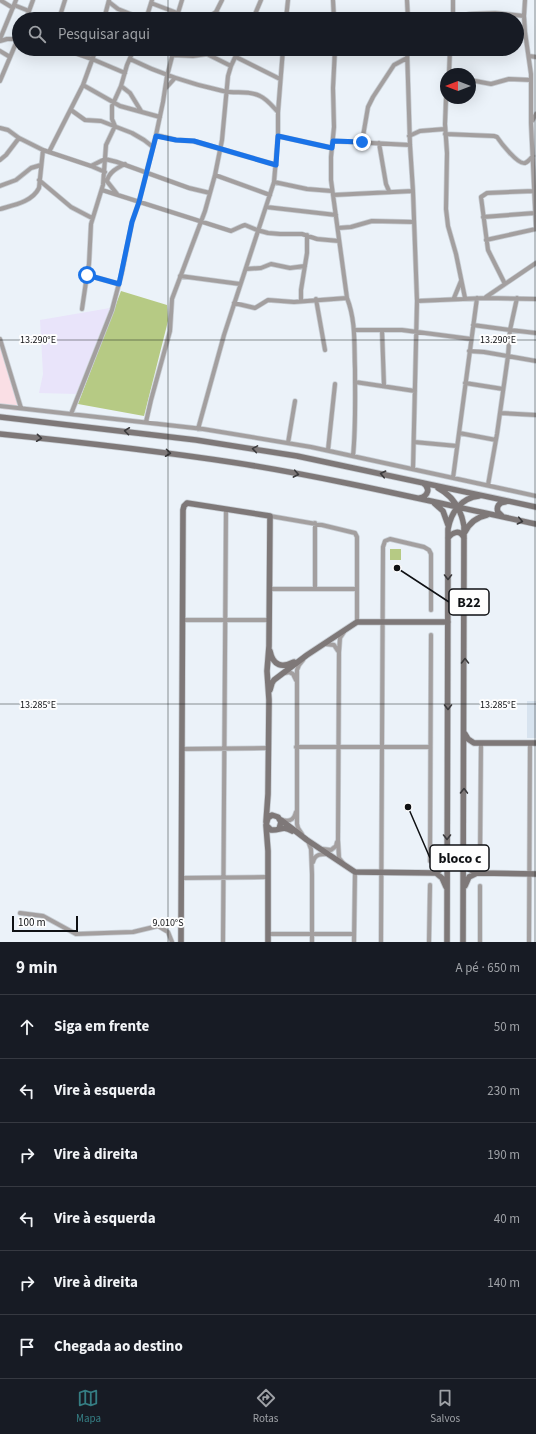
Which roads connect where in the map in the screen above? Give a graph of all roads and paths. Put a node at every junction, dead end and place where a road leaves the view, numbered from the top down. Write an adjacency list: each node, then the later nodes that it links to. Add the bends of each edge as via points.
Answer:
1 (0, 0): 15 (street)
2 (16, 0): 15 (street)
3 (33, 0): 16 (street)
4 (65, 0): 17 (street)
5 (182, 0): 22 (street)
6 (222, 0): 23 (street)
7 (261, 0): 24 (street)
8 (288, 0): 25 (street)
9 (333, 0): 26 (street)
10 (407, 0): 27 (street)
11 (453, 0): 28 (street)
12 (525, 0): 29 (street)
13 (109, 1): 18 (street); 19 (street)
14 (152, 1): 20 (street); 21 (street)
15 (13, 6): 16 (street); 32 (street)
16 (29, 11)
17 (61, 12)
18 (106, 12)
19 (125, 12)
20 (148, 12)
21 (176, 12)
22 (178, 12)
23 (216, 12)
24 (256, 12)
25 (287, 12)
26 (334, 12)
27 (408, 12)
28 (453, 12)
29 (524, 16): 44 (street)
30 (7, 39): 31 (street); 32 (street); 33 (street)
31 (12, 39)
32 (0, 40)
33 (12, 45)
34 (0, 51): 47 (street)
35 (12, 52): 47 (street)
36 (83, 56): 49 (street)
37 (93, 56): 49 (street)
38 (131, 56): 50 (street)
39 (173, 56): 54 (street)
40 (211, 56): 51 (street)
41 (282, 56): 56 (street)
42 (335, 56): 79 (street)
43 (450, 56): 52 (street)
44 (529, 56): 46 (street); 58 (street)
45 (236, 57): 51 (street); 56 (street)
46 (536, 57)
47 (10, 58): 57 (street)
48 (407, 58): 77 (street); 80 (street, via 392,68 373,96 368,107)
49 (92, 59): 53 (street); 60 (street)
50 (130, 59): 53 (street); 54 (street)
51 (231, 66): 63 (street)
52 (449, 68)
53 (124, 73): 61 (street)
54 (167, 76): 55 (street); 62 (street)
55 (176, 78): 62 (street); 63 (street)
56 (280, 79): 68 (street)
57 (0, 80)
58 (531, 80): 59 (street, via 509,79 491,84); 71 (street)
59 (476, 81)
60 (83, 85): 64 (street); 66 (street)
61 (121, 86): 64 (street); 67 (street, via 130,93)
62 (165, 89): 70 (street)
63 (226, 92): 68 (street, via 247,92 262,96); 84 (street)
64 (114, 102): 67 (street); 72 (street, via 111,113)
65 (446, 104): 74 (street)
66 (71, 110): 72 (street, via 85,120); 87 (street)
67 (141, 111): 70 (street)
68 (278, 112): 76 (street)
69 (536, 114): 71 (street)
70 (160, 117): 75 (street)
71 (531, 123): 88 (street)
72 (115, 126): 83 (street); 89 (street, via 106,145)
73 (0, 128): 78 (street)
74 (445, 131): 77 (street, via 420,131); 88 (street, via 497,137 510,153 523,163); 133 (street, via 446,209)
75 (156, 136): 83 (street); 84 (street)
76 (278, 136): 85 (street); 93 (street)
77 (409, 136): 82 (street)
78 (19, 138): 86 (street); 90 (street)
79 (333, 141): 80 (street); 85 (street)
80 (362, 142): 81 (street)
81 (379, 143): 82 (street); 108 (street)
82 (410, 145): 106 (street)
83 (153, 147): 96 (street)
84 (221, 148): 93 (street); 99 (street)
85 (332, 148): 110 (street)
86 (43, 150): 87 (street); 92 (street)
87 (49, 152): 94 (street)
88 (533, 156): 98 (street)
89 (105, 159): 91 (street); 94 (street); 97 (street)
90 (0, 160)
91 (125, 164): 95 (street); 102 (street, via 115,169)
92 (40, 165): 101 (street); 104 (street, via 31,168 16,180)
93 (276, 165): 103 (street)
94 (91, 166): 97 (street)
95 (138, 168): 96 (street); 100 (street)
96 (147, 171): 100 (street); 109 (street, via 189,188)
97 (105, 172): 102 (street)
98 (535, 173): 107 (street)
99 (216, 175): 109 (street); 112 (street)
100 (145, 179): 113 (street)
101 (39, 180): 115 (street, via 39,188 32,197); 119 (street, via 71,207)
102 (106, 180): 105 (street); 111 (street)
103 (274, 182): 110 (street); 112 (street)
104 (0, 186)
105 (102, 190): 111 (street); 119 (street)
106 (413, 190): 108 (street); 121 (street)
107 (534, 191): 116 (street); 118 (street, via 487,193 481,197)
108 (389, 192): 110 (street)
109 (210, 193): 120 (street)
110 (332, 193): 117 (street)
111 (117, 194): 113 (street)
112 (270, 196): 114 (street)
113 (139, 202): 120 (street); 134 (street, via 132,222)
114 (266, 207): 117 (street); 124 (street)
115 (0, 209)
116 (535, 213): 118 (street); 123 (street)
117 (336, 214): 122 (street)
118 (483, 217): 126 (street)
119 (92, 218): 131 (street)
120 (200, 222): 124 (street, via 231,231 245,225); 132 (street)
121 (414, 222): 122 (street, via 368,222); 145 (street)
122 (338, 228): 127 (street)
123 (536, 229): 126 (street)
124 (257, 230): 125 (street); 130 (street)
125 (307, 235): 127 (street, via 317,239); 129 (street)
126 (486, 240): 136 (street, via 488,250)
127 (339, 241): 137 (street)
128 (536, 263): 136 (street)
129 (306, 266): 130 (street, via 290,268 271,264); 144 (street)
130 (246, 269): 135 (street)
131 (87, 275): 134 (street); 148 (street)
132 (180, 276): 135 (street); 174 (street, via 170,306 170,331)
133 (461, 280): 138 (street); 139 (street)
134 (119, 284): 171 (street, via 112,310)
135 (240, 284): 147 (street)
136 (505, 284): 141 (street)
137 (347, 298): 143 (street); 150 (street)
138 (454, 298): 139 (street); 145 (street)
139 (465, 298): 140 (street)
140 (477, 298): 141 (street); 149 (street)
141 (486, 298): 142 (street)
142 (517, 298): 146 (street); 152 (street)
143 (316, 300): 144 (street); 157 (street)
144 (301, 301): 147 (street, via 268,300 255,308)
145 (417, 301): 153 (street)
146 (535, 301)
147 (234, 302): 175 (street)
148 (82, 309)
149 (473, 324): 152 (street); 155 (street)
150 (355, 330): 151 (street); 161 (street)
151 (382, 330): 153 (street); 164 (street)
152 (510, 330): 154 (street); 159 (street)
153 (416, 332): 155 (street); 166 (street)
154 (536, 333)
155 (472, 338): 158 (street)
156 (0, 340): 169 (street)
157 (325, 350)
158 (469, 351): 159 (street); 163 (street)
159 (508, 356): 160 (street); 165 (street)
160 (536, 361)
161 (355, 382): 164 (street); 183 (street, via 356,421)
162 (335, 384): 182 (street)
163 (465, 384): 165 (street); 176 (street)
164 (384, 386): 166 (street)
165 (503, 389): 170 (street)
166 (415, 391): 179 (street)
167 (295, 401): 180 (street)
168 (0, 406): 169 (street)
169 (21, 408): 171 (street)
170 (500, 413): 172 (street); 178 (street)
171 (71, 414): 174 (street)
172 (536, 415)
173 (0, 417): 186 (street, one-way to 173, via 297,456 218,443)
174 (146, 422): 175 (street)
175 (198, 429): 180 (street)
176 (459, 433): 178 (street); 181 (street)
177 (0, 434): 190 (street, one-way to 190, via 208,459)
178 (496, 440): 187 (street)
179 (414, 442): 181 (street); 184 (street)
180 (288, 443): 182 (street)
181 (457, 446): 185 (street)
182 (328, 450): 183 (street)
183 (353, 456): 184 (street)
184 (413, 469): 185 (street)
185 (453, 478): 187 (street)
186 (421, 482): 188 (street); 190 (street, via 426,484 428,492); 193 (street, via 444,491)
187 (488, 485): 189 (street)
188 (482, 496): 192 (street); 193 (street, via 469,499)
189 (536, 496)
190 (418, 498): 191 (street)
191 (428, 500): 193 (street); 201 (street, via 444,511)
192 (507, 502): 195 (street); 198 (street, via 502,502 497,507 499,514)
193 (458, 507): 196 (street); 201 (street); 203 (street, via 464,526)
194 (226, 508): 197 (street); 208 (street, via 191,503 184,506); 209 (street)
195 (536, 508)
196 (491, 514): 198 (street); 203 (street, via 471,522)
197 (270, 516): 199 (street); 204 (street)
198 (504, 517): 200 (street, one-way to 200)
199 (315, 524): 205 (street); 206 (street, via 357,534)
200 (536, 524)
201 (448, 529): 202 (street)
202 (448, 538): 203 (street, via 457,532); 213 (street, one-way to 213)
203 (464, 538): 225 (street, one-way to 203)
204 (270, 589): 205 (street); 210 (street)
205 (315, 590): 206 (street)
206 (357, 590): 211 (street)
207 (431, 610): 212 (street, via 429,550 390,539 383,544)
208 (183, 620): 209 (street); 234 (street)
209 (225, 620): 210 (street); 235 (street)
210 (269, 620): 217 (street)
211 (357, 622): 212 (street); 214 (street)
212 (382, 622): 213 (street); 231 (street)
213 (448, 622): 247 (street, one-way to 247)
214 (347, 628): 216 (street); 218 (street, via 340,638)
215 (431, 635): 232 (street)
216 (323, 645): 218 (street, via 334,645); 219 (street)
217 (269, 646): 220 (street, via 272,658); 221 (street)
218 (339, 652): 230 (street)
219 (307, 655): 220 (street, via 288,665); 222 (street); 223 (street, via 298,667)
220 (279, 664): 221 (street, via 269,665); 222 (street, via 283,670)
221 (267, 671): 222 (street, via 272,678); 224 (street)
222 (279, 676): 223 (street, via 289,672 293,674); 224 (street, via 272,683)
223 (297, 684): 229 (street)
224 (269, 700): 233 (street)
225 (464, 732): 226 (street); 236 (street)
226 (474, 743): 227 (street); 236 (street)
227 (481, 743): 228 (street); 250 (street)
228 (533, 743): 257 (street)
229 (296, 747): 230 (street); 238 (street)
230 (338, 747): 231 (street); 243 (street)
231 (382, 747): 232 (street); 253 (street)
232 (430, 747): 249 (street)
233 (268, 748): 235 (street); 237 (street)
234 (182, 749): 235 (street); 259 (street)
235 (224, 749): 260 (street)
236 (464, 754): 248 (street, one-way to 236)
237 (268, 794): 239 (street, via 270,809); 240 (street)
238 (296, 810): 239 (street, via 294,817 287,822); 242 (street, via 298,828)
239 (279, 818): 240 (street, via 270,816); 241 (street, via 281,824); 242 (street)
240 (266, 824): 241 (street, via 269,829); 245 (street)
241 (277, 829): 242 (street, via 288,828); 245 (street, via 270,834)
242 (306, 839): 244 (street); 256 (street, via 311,849)
243 (338, 840): 244 (street, via 331,850); 251 (street, via 339,858)
244 (319, 848): 246 (street)
245 (268, 851): 261 (street)
246 (328, 854): 251 (street); 256 (street, via 318,854 315,857)
247 (447, 855): 254 (street, via 444,865); 264 (street)
248 (463, 855): 255 (street, via 467,866); 265 (street)
249 (430, 861)
250 (480, 861)
251 (345, 867): 252 (street)
252 (355, 872): 253 (street); 269 (street)
253 (381, 873): 254 (street); 276 (street)
254 (436, 873): 264 (street)
255 (477, 873): 257 (street); 265 (street, via 469,877)
256 (312, 874): 268 (street)
257 (529, 874): 258 (street); 281 (street)
258 (536, 874)
259 (181, 878): 260 (street); 271 (street)
260 (224, 878): 261 (street); 272 (street)
261 (268, 878): 267 (street)
262 (430, 885): 277 (street)
263 (480, 886): 280 (street)
264 (447, 890): 278 (street)
265 (463, 890): 279 (street)
266 (20, 913): 270 (street, via 43,916 76,934 133,932 158,926 168,932)
267 (268, 934): 268 (street); 273 (street)
268 (312, 934): 269 (street); 274 (street)
269 (354, 934): 275 (street)
270 (172, 942)
271 (181, 942)
272 (223, 942)
273 (268, 942)
274 (312, 942)
275 (354, 942)
276 (381, 942)
277 (430, 942)
278 (447, 942)
279 (463, 942)
280 (480, 942)
281 (529, 942)

